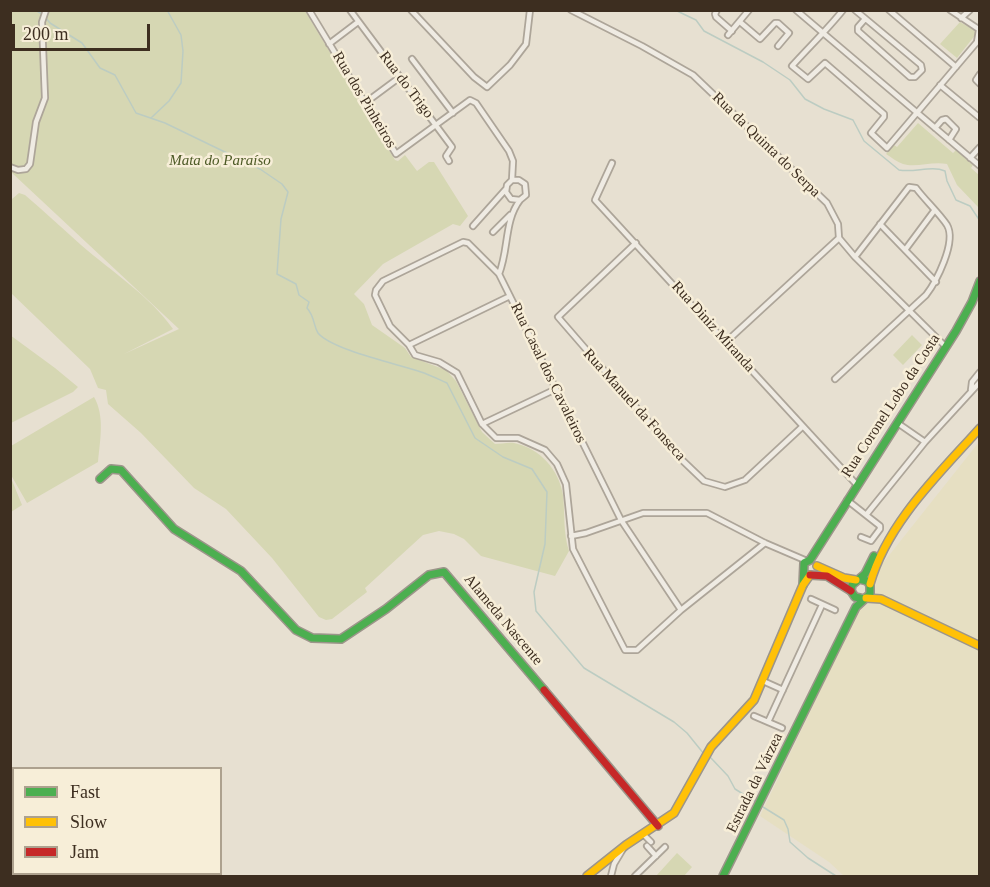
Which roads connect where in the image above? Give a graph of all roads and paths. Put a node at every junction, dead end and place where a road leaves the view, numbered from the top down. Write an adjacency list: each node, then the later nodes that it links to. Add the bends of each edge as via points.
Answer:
1 (309, 10): 21 (street, Rua dos Pinheiros)
2 (350, 10): 17 (street, Rua do Trigo)
3 (411, 10): 4 (street, via 487,87 526,44)
4 (530, 10)
5 (571, 10): 52 (street, Rua da Quinta do Serpa, via 693,75 827,203 838,224)
6 (717, 10): 18 (street, via 716,17 730,33)
7 (749, 10): 18 (street)
8 (796, 10): 20 (street)
9 (843, 10): 20 (street)
10 (855, 10): 16 (street)
11 (889, 10): 26 (street)
12 (950, 10): 15 (street)
13 (970, 10): 15 (street)
14 (44, 14): 43 (street, via 45,98 36,122 30,164 26,169)
15 (961, 18): 19 (street)
16 (865, 19): 16 (street, via 921,65 922,70 915,77 910,77 858,31)
17 (358, 22): 21 (street); 28 (street, Rua do Trigo)
18 (740, 22): 23 (street, via 760,39 778,23 789,33)
19 (979, 30): 22 (street)
20 (822, 33): 33 (street); 33 (street, via 792,66 808,79 826,64 884,114 871,133 887,148)
21 (329, 44): 31 (street, Rua dos Pinheiros)
22 (975, 45): 24 (street); 26 (street)
23 (778, 46)
24 (980, 49)
25 (412, 59): 32 (street)
26 (956, 67): 30 (street)
27 (980, 74): 29 (street, via 976,80)
28 (400, 77): 31 (street); 35 (street, Rua do Trigo)
29 (980, 84)
30 (940, 85): 33 (street); 34 (street)
31 (365, 103): 35 (street, Rua dos Pinheiros, via 396,154)
32 (453, 113): 35 (street, Rua dos Pinheiros); 44 (street, Rua dos Pinheiros, via 470,100 476,103 509,151)
33 (917, 113): 36 (street)
34 (980, 118)
35 (436, 126): 40 (street, Rua do Trigo, via 452,147 446,156)
36 (935, 128): 37 (street); 37 (street, via 945,119 956,129)
37 (949, 140): 39 (street)
38 (980, 147): 39 (street)
39 (970, 158): 42 (street)
40 (449, 161)
41 (612, 163): 53 (street, Rua Diniz Miranda, via 596,200)
42 (980, 166)
43 (10, 167)
44 (512, 180): 45 (street); 46 (street, Rua dos Pinheiros, via 525,184 526,195)
45 (506, 189): 46 (street, via 509,198); 50 (street)
46 (520, 200): 48 (street)
47 (934, 211): 49 (street, via 916,188 909,187); 54 (street); 58 (street, via 950,234)
48 (510, 215): 51 (street); 56 (street)
49 (880, 224): 54 (street); 55 (street)
50 (473, 226)
51 (494, 232)
52 (839, 238): 55 (street, Rua da Quinta do Serpa); 61 (street)
53 (636, 243): 61 (street, Rua Diniz Miranda); 71 (street, Rua Manuel da Fonseca, via 558,317 681,459 704,481 725,487 745,480)
54 (905, 250): 58 (street)
55 (855, 257): 60 (street, Rua da Quinta do Serpa)
56 (499, 274): 59 (street, Rua Casal dos Cavaleiros); 62 (street, Rua Casal dos Cavaleiros, via 468,243 460,242 384,280 375,292 378,301 390,326)
57 (980, 281): 63 (street, Rua Coronel Lobo da Costa)
58 (936, 282): 60 (street)
59 (510, 296): 62 (street); 67 (street, Rua Casal dos Cavaleiros)
60 (909, 311): 63 (street, Rua da Quinta do Serpa); 65 (street)
61 (726, 342): 71 (street, Rua Diniz Miranda)
62 (409, 345): 69 (street, via 415,355 439,362 457,373)
63 (946, 347): 70 (street, Rua Coronel Lobo da Costa)
64 (980, 372): 68 (street)
65 (835, 379)
66 (980, 382): 68 (street)
67 (556, 389): 69 (street); 79 (street, Rua Casal dos Cavaleiros)
68 (971, 390): 73 (street)
69 (482, 424): 80 (street, via 496,438 518,438 545,450 557,464 566,484)
70 (899, 424): 73 (street); 75 (street, Rua Coronel Lobo da Costa)
71 (802, 427): 75 (street, Rua Diniz Miranda)
72 (980, 429): 76 (street, Estrada da Várzea)
73 (925, 442): 78 (street)
74 (100, 479): 100 (street, Alameda Nascente, via 111,469 121,470 174,529 241,571 296,630 312,638 341,639 429,575 444,572)
75 (857, 485): 77 (street, Rua Coronel Lobo da Costa)
76 (923, 494): 84 (street, Estrada da Várzea, via 888,532 865,574); 85 (street, Estrada da Várzea, via 884,548 872,571)
77 (847, 500): 78 (street); 83 (street, Rua Coronel Lobo da Costa)
78 (866, 515): 81 (street, via 880,529 871,542)
79 (621, 520): 80 (street); 82 (street, via 643,513 707,513); 91 (street, Rua Casal dos Cavaleiros)
80 (571, 536): 91 (street, via 576,557 626,651 637,650)
81 (861, 537)
82 (765, 543): 83 (street); 91 (street)
83 (810, 567): 84 (street); 86 (street); 94 (street)
84 (857, 580): 85 (street, via 865,580); 86 (street, Estrada da Várzea)
85 (870, 586): 87 (street, Estrada da Várzea, via 870,594); 89 (street)
86 (852, 593): 87 (street, via 858,599); 96 (street, Estrada da Várzea, via 852,604)
87 (865, 598): 89 (street); 96 (street, Estrada da Várzea, via 856,608)
88 (811, 599): 90 (street)
89 (881, 599): 93 (street)
90 (822, 605): 92 (street); 95 (street)
91 (681, 610)
92 (835, 610)
93 (980, 646)
94 (763, 681): 95 (street); 100 (street, via 754,700 711,747 674,813)
95 (783, 690): 98 (street)
96 (810, 701): 108 (street, Estrada da Várzea)
97 (754, 716): 98 (street)
98 (768, 722): 99 (street)
99 (782, 728)
100 (658, 826): 101 (street)
101 (643, 834): 102 (street); 104 (street)
102 (626, 844): 105 (street); 106 (street)
103 (665, 847): 104 (street)
104 (656, 856): 107 (street)
105 (587, 876)
106 (611, 876)
107 (637, 876)
108 (723, 876)

